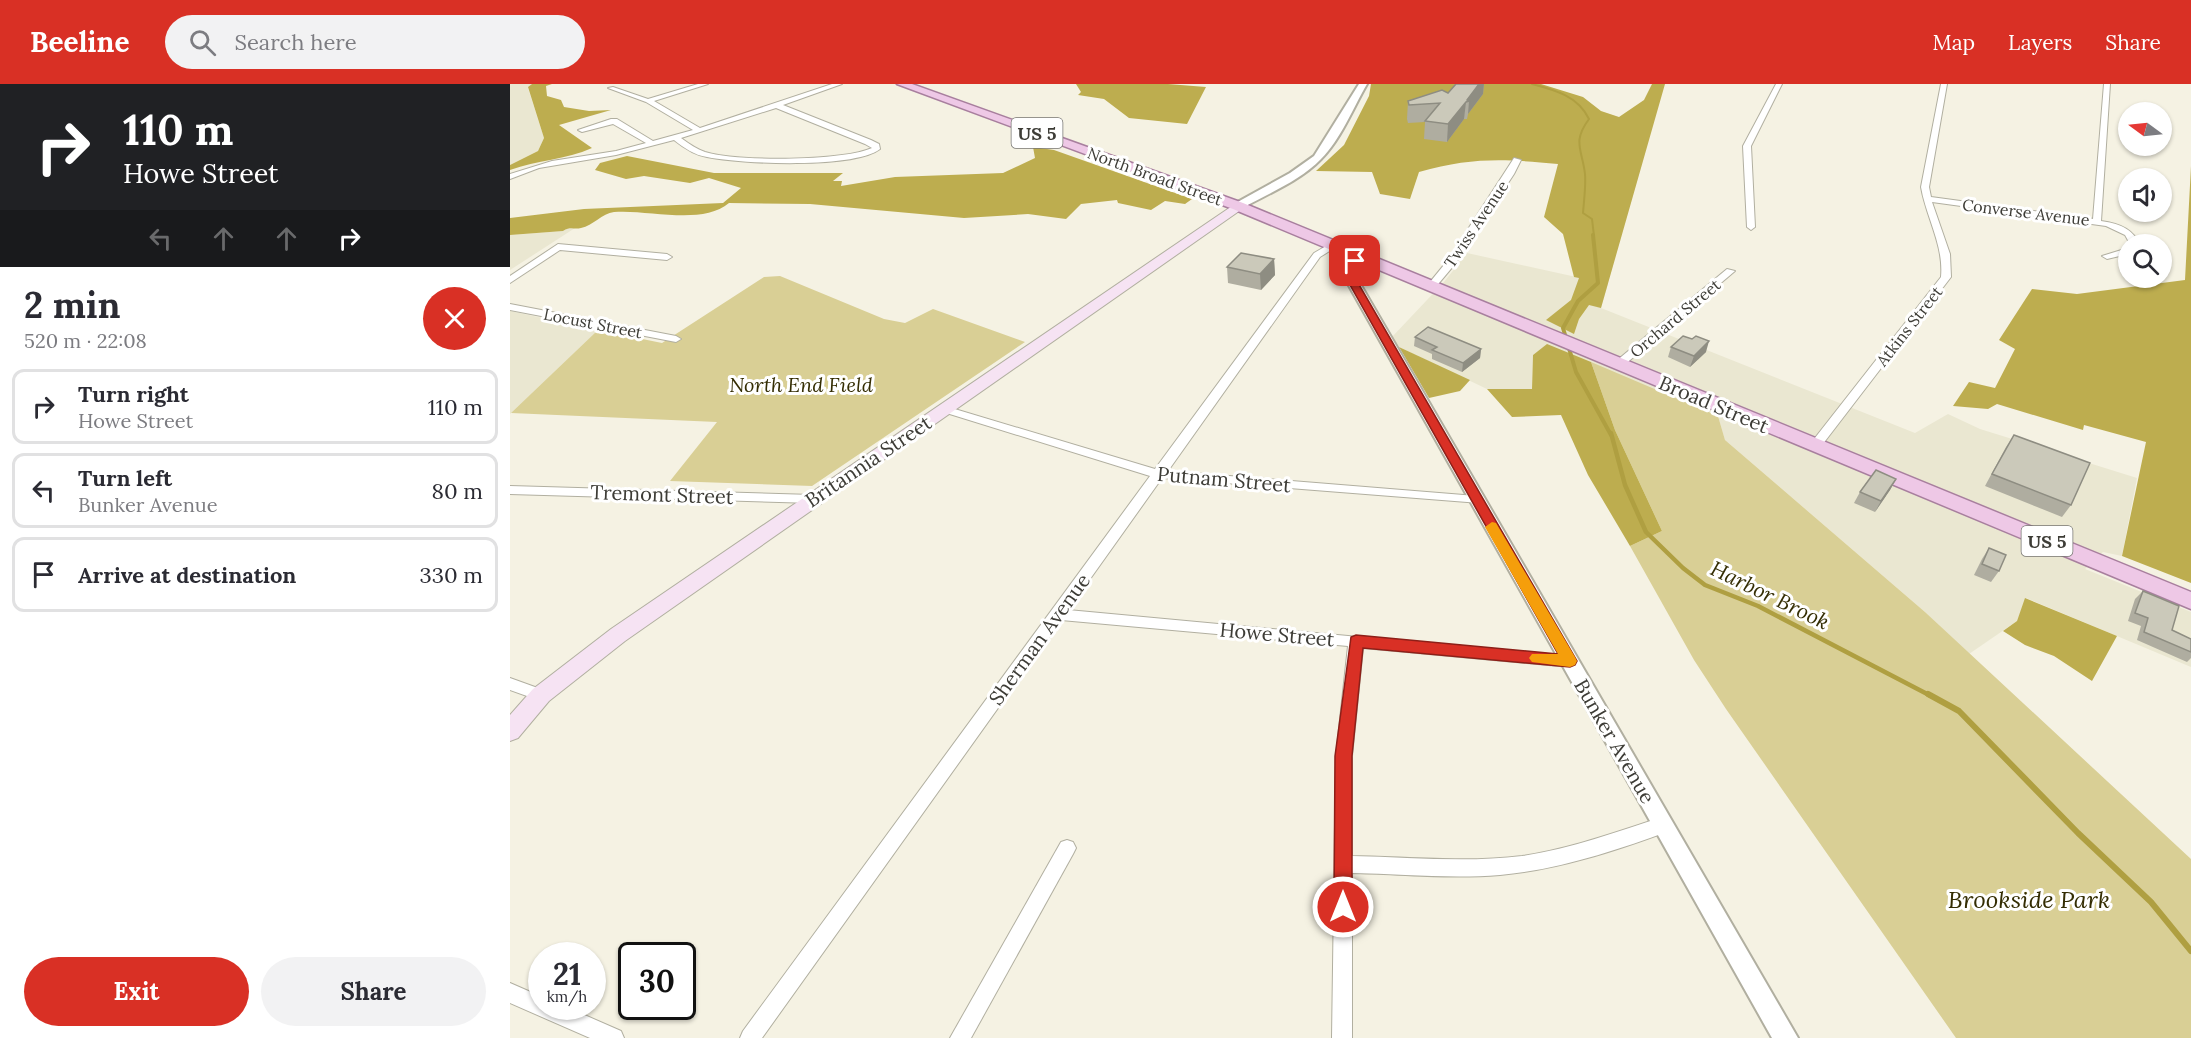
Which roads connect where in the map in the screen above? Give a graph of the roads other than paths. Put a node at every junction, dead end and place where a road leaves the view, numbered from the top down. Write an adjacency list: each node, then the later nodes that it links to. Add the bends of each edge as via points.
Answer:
1 (705, 84): 9 (street)
2 (839, 84): 10 (street)
3 (902, 84): 18 (main road, North Broad Street / US 5)
4 (1363, 84): 18 (street, via 1324,149 1298,172)
5 (1779, 84): 20 (street, via 1748,146)
6 (2106, 84): 19 (street, Converse Avenue)
7 (1941, 85): 17 (street, Atkins Street)
8 (611, 88): 9 (street)
9 (648, 101): 12 (street)
10 (776, 105): 12 (street); 13 (street, via 869,142 876,149 860,156 743,159 701,153)
11 (582, 130): 14 (street, via 614,121)
12 (699, 130): 13 (street)
13 (675, 137): 14 (street)
14 (652, 144): 16 (street, via 528,169)
15 (1517, 160): 29 (street, Twiss Avenue, via 1452,262)
16 (510, 177)
17 (1926, 199): 19 (street, Converse Avenue); 34 (street, Atkins Street, via 1947,257 1946,277)
18 (1238, 206): 22 (main road, Broad Street / US 5); 33 (main road, Britannia Street)
19 (2097, 222): 21 (street)
20 (1751, 227)
21 (2130, 234)
22 (1333, 245): 26 (main road, Broad Street / US 5); 35 (street, Sherman Avenue, via 1317,255)
23 (2118, 253): 24 (street)
24 (2107, 256)
25 (667, 257): 28 (street, via 558,248)
26 (1360, 257): 29 (main road, Broad Street / US 5); 38 (street, Bunker Avenue, via 1351,266 1349,276)
27 (1730, 271): 32 (street, Orchard Street)
28 (510, 280)
29 (1431, 287): 32 (main road, Broad Street / US 5)
30 (510, 307): 31 (street, Locust Street)
31 (675, 339)
32 (1619, 364): 34 (main road, Broad Street / US 5)
33 (944, 409): 35 (street, Putnam Street); 37 (main road, Britannia Street)
34 (1815, 446): 39 (main road, Broad Street / US 5)
35 (1158, 474): 38 (street, Putnam Street); 40 (street, Sherman Avenue)
36 (510, 490): 37 (street, Tremont Street)
37 (813, 499): 44 (main road, Britannia Street, via 618,634)
38 (1476, 500): 42 (street, Bunker Avenue)
39 (2191, 601)
40 (1057, 614): 41 (street, Howe Street); 51 (street, Sherman Avenue)
41 (1356, 641): 42 (street, Howe Street); 48 (street, via 1344,756)
42 (1570, 661): 46 (street, Bunker Avenue)
43 (510, 684): 44 (street)
44 (541, 695): 45 (main road, Britannia Street)
45 (510, 731)
46 (1663, 825): 48 (street, via 1523,864); 54 (street, Bunker Avenue)
47 (1068, 848): 52 (street)
48 (1343, 864): 53 (street)
49 (510, 993): 50 (street)
50 (614, 1038)
51 (750, 1038)
52 (960, 1038)
53 (1342, 1038)
54 (1786, 1038)

